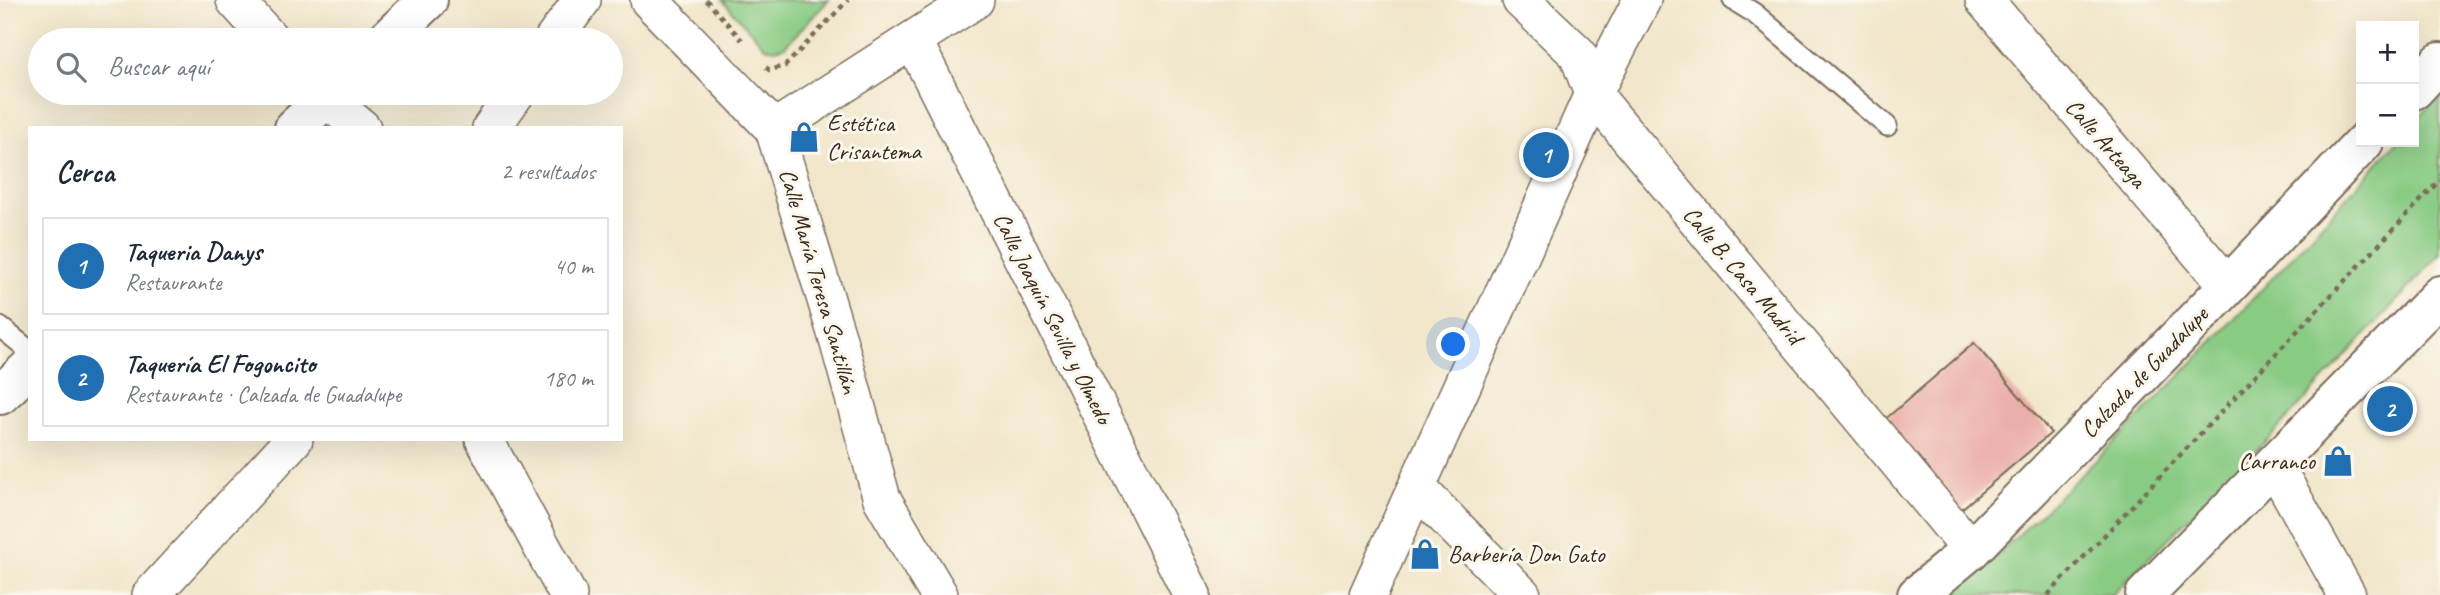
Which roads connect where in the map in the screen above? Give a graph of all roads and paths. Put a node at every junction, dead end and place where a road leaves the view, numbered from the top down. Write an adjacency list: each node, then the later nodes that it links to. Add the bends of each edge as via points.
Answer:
1 (234, 0): 12 (street)
2 (428, 0): 13 (main road)
3 (582, 0): 14 (street)
4 (649, 0): 28 (street, Calle María Teresa Santillán)
5 (706, 0): 16 (path)
6 (848, 0): 17 (path, via 785,66 769,70)
7 (975, 0): 15 (street)
8 (1521, 0): 20 (street, Calle B. Casa Madrid, via 1578,54)
9 (1642, 0): 20 (street)
10 (1733, 0): 27 (lane)
11 (1984, 0): 31 (street, Calle Arteaga)
12 (260, 28)
13 (399, 28)
14 (562, 28)
15 (913, 40): 28 (street); 45 (street, Calle Joaquín Sevilla y Olmedo)
16 (751, 50)
17 (760, 60)
18 (2440, 62): 19 (main road)
19 (2419, 85)
20 (1593, 94): 40 (street); 41 (street, Calle B. Casa Madrid)
21 (316, 105): 24 (main road)
22 (337, 105): 25 (street)
23 (507, 105): 26 (street)
24 (296, 126)
25 (360, 126)
26 (492, 126)
27 (1887, 126)
28 (774, 129): 44 (street, Calle María Teresa Santillán, via 882,499)
29 (2359, 147): 31 (main road, Calzada de Guadalupe)
30 (2440, 180): 49 (path)
31 (2228, 286): 41 (main road, Calzada de Guadalupe)
32 (2440, 295): 39 (main road)
33 (0, 327): 34 (lane)
34 (28, 349)
35 (28, 369): 36 (main road)
36 (0, 395)
37 (292, 441): 42 (street)
38 (485, 441): 43 (street)
39 (2274, 464): 50 (main road); 51 (street)
40 (1418, 488): 46 (street); 47 (street)
41 (1971, 550): 48 (main road, Calzada de Guadalupe)
42 (151, 595)
43 (568, 595)
44 (939, 595)
45 (1192, 595)
46 (1368, 595)
47 (1522, 595)
48 (1917, 595)
49 (2048, 595)
50 (2146, 595)
51 (2347, 595)

